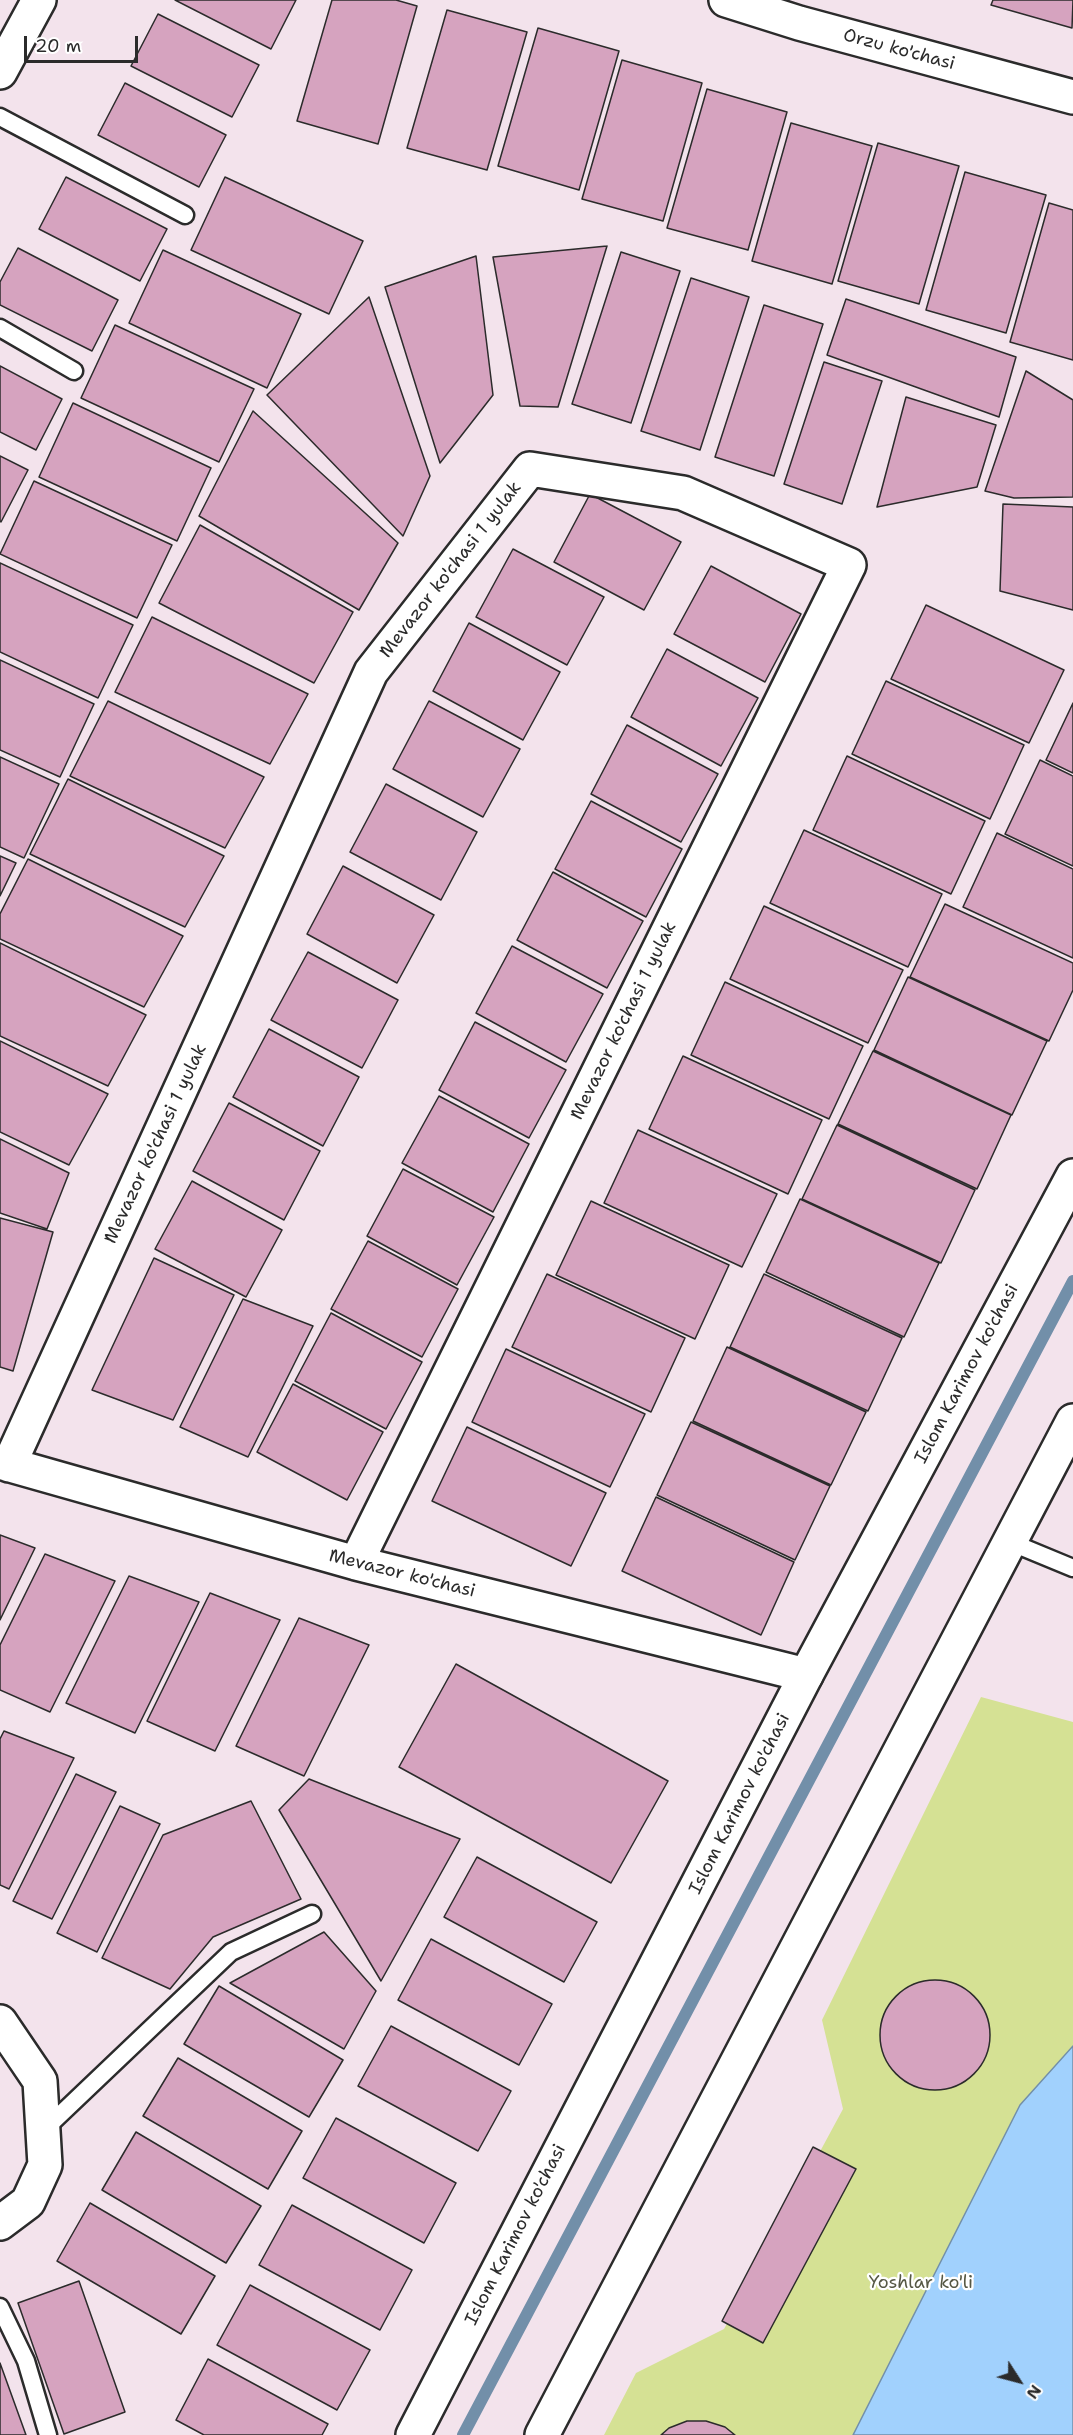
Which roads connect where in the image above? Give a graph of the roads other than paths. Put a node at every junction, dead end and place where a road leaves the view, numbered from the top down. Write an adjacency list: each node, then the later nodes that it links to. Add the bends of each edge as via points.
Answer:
1 (39, 0): 4 (street)
2 (726, 0): 3 (street, Orzu ko'chasi)
3 (804, 11): 5 (street, Orzu ko'chasi)
4 (0, 72)
5 (1073, 98)
6 (0, 117): 7 (lane)
7 (185, 215)
8 (0, 328): 9 (lane)
9 (74, 371)
10 (1073, 1176): 16 (street, Islom Karimov ko'chasi)
11 (1073, 1421): 13 (street)
12 (5, 1464): 14 (street, Mevazor ko'chasi); 14 (street, Mevazor ko'chasi 1 yulak, via 371,672 530,469 683,493 849,565)
13 (1010, 1542): 15 (lane); 24 (street)
14 (356, 1563): 16 (street, Mevazor ko'chasi)
15 (1073, 1568)
16 (806, 1675): 23 (street, Islom Karimov ko'chasi)
17 (312, 1914): 19 (lane, via 231,1953)
18 (0, 2022): 19 (street, via 40,2081)
19 (44, 2130): 20 (street, via 45,2165 28,2202)
20 (0, 2223)
21 (0, 2307): 22 (lane, via 26,2361)
22 (48, 2435)
23 (413, 2435)
24 (542, 2435)

